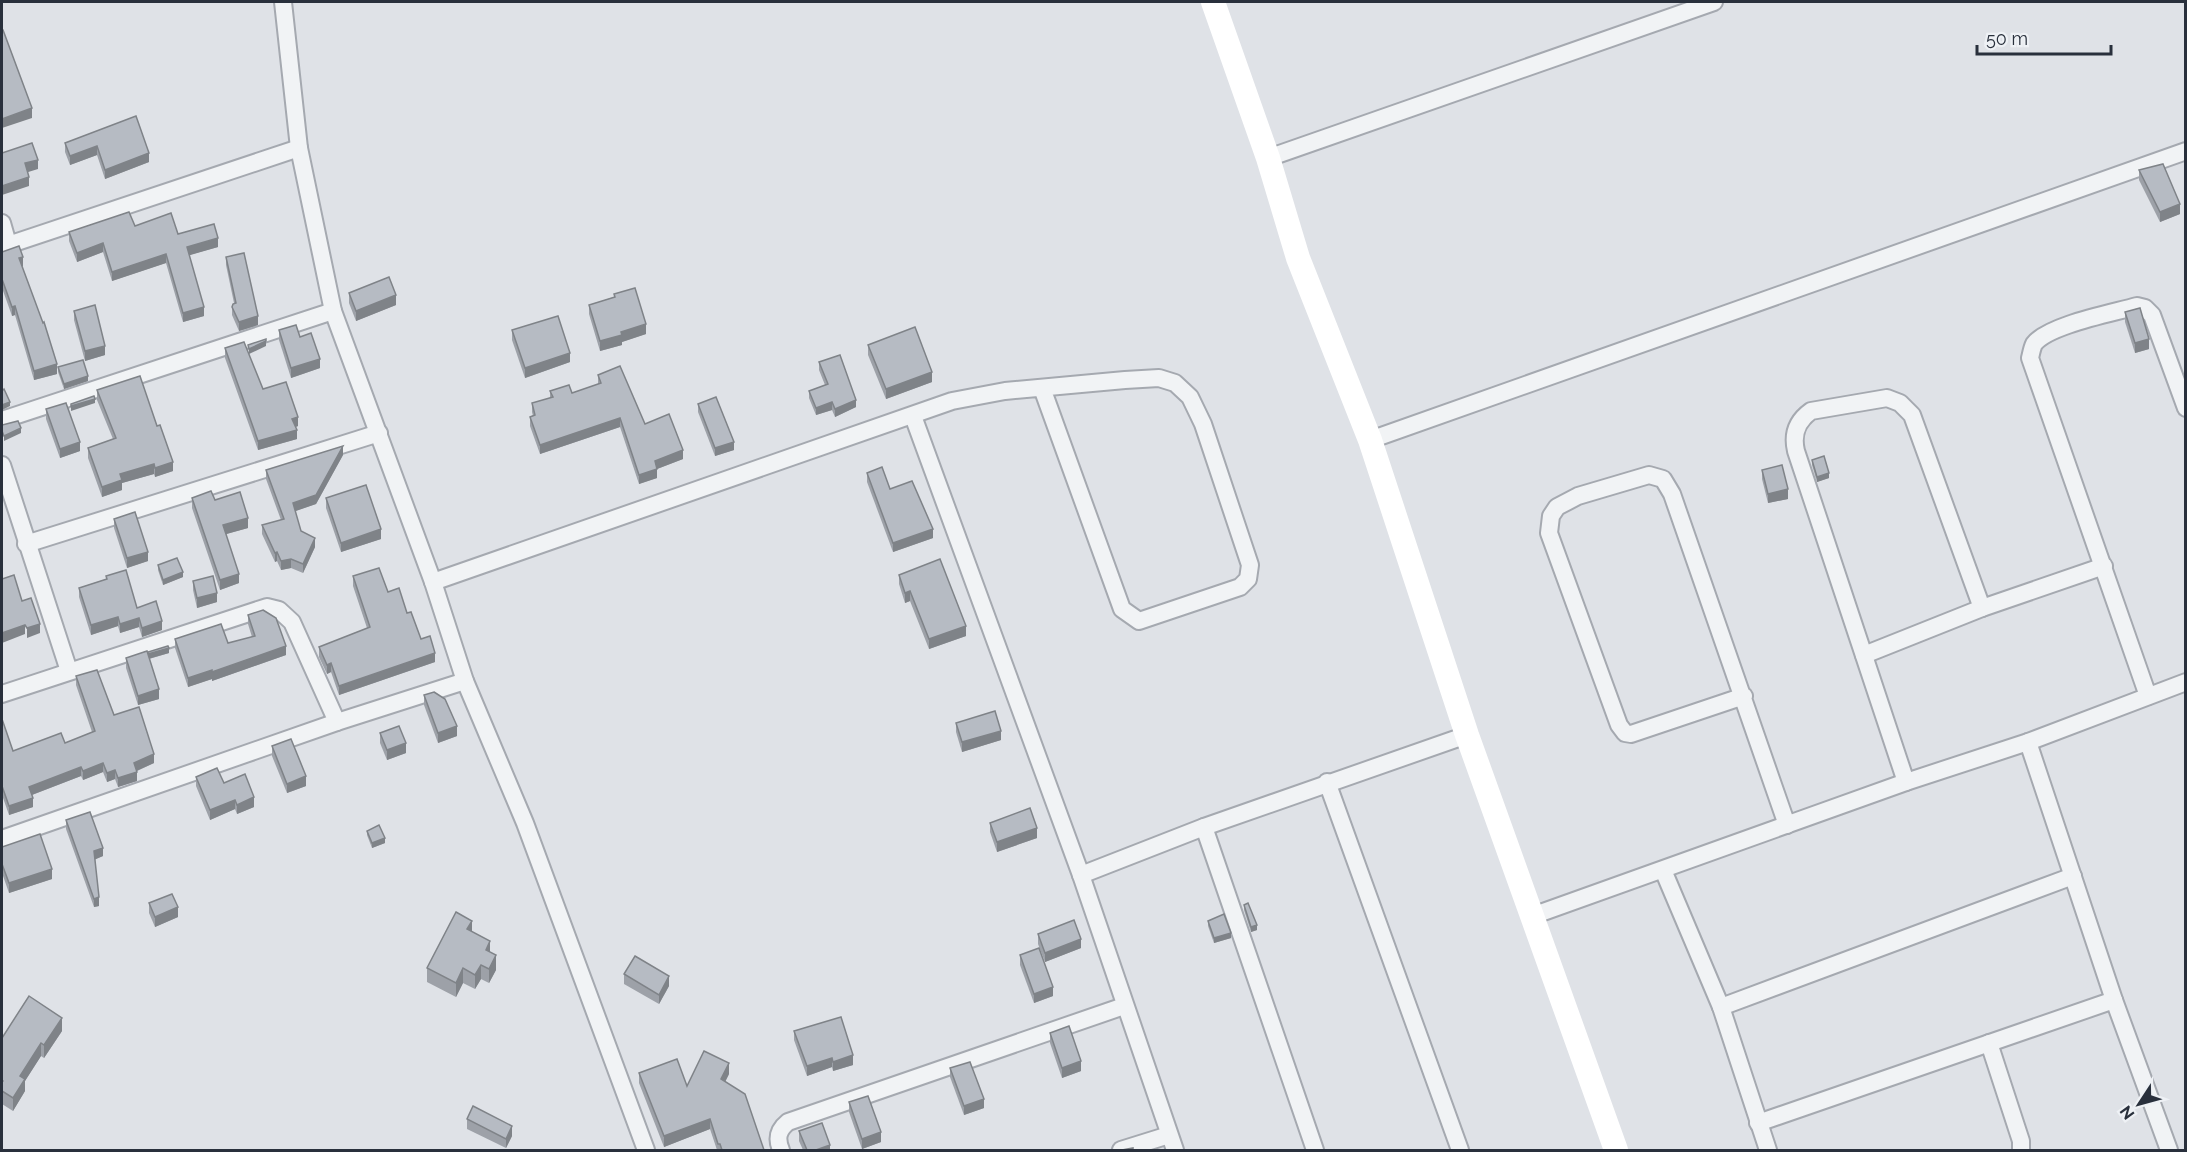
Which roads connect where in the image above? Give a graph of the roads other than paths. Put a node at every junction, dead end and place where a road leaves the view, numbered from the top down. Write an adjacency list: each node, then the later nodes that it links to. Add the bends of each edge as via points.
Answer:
1 (283, 2): 4 (street)
2 (1213, 2): 6 (street)
3 (1714, 2): 6 (street)
4 (299, 148): 8 (street); 9 (street)
5 (2186, 151): 15 (street)
6 (1268, 158): 15 (street, via 1298,258)
7 (2, 223): 8 (street)
8 (5, 246)
9 (333, 310): 13 (street); 14 (street)
10 (1042, 388): 10 (street, via 1122,609 1139,621 1240,587 1248,579 1250,564 1190,396 1175,383 1159,378); 12 (street, via 952,402)
11 (2186, 408): 18 (street, via 2152,315 2145,308 2137,306 2073,324 2046,334 2033,345 2030,358)
12 (913, 416): 19 (street); 37 (street)
13 (2, 420)
14 (378, 433): 17 (street); 19 (street)
15 (1370, 440): 29 (street)
16 (2, 465): 17 (street)
17 (26, 544): 22 (street)
18 (2104, 566): 20 (street); 27 (street)
19 (433, 582): 23 (street)
20 (1982, 608): 21 (street); 21 (street, via 1912,415 1900,403 1887,398 1810,411 1802,417 1793,439)
21 (1864, 655): 32 (street)
22 (69, 671): 25 (street); 28 (street, via 267,607 279,610 292,622)
23 (465, 681): 28 (street); 46 (street, via 525,823)
24 (2186, 682): 27 (street)
25 (2, 694)
26 (1744, 696): 26 (street, via 1672,494 1663,479 1649,475 1578,496 1557,507 1551,516 1549,533 1618,725 1625,733); 33 (street)
27 (2148, 696): 30 (street)
28 (337, 722): 35 (street)
29 (1467, 735): 31 (street); 39 (street)
30 (2028, 742): 32 (street); 38 (street)
31 (1327, 782): 34 (street); 50 (street)
32 (1906, 782): 33 (street)
33 (1787, 825): 36 (street)
34 (1204, 826): 37 (street); 49 (street)
35 (2, 839)
36 (1664, 870): 39 (street); 42 (street)
37 (1082, 875): 41 (street)
38 (2073, 876): 40 (street); 42 (street)
39 (1532, 916): 51 (street)
40 (2114, 1000): 43 (street); 54 (street)
41 (1124, 1006): 45 (street); 47 (street, via 788,1122 778,1134)
42 (1721, 1007): 44 (street)
43 (1989, 1043): 44 (street); 53 (street)
44 (1758, 1123): 52 (street)
45 (1172, 1143): 48 (street)
46 (646, 1150)
47 (781, 1150)
48 (1121, 1150)
49 (1316, 1150)
50 (1460, 1150)
51 (1616, 1150)
52 (1768, 1150)
53 (2021, 1150)
54 (2169, 1150)

